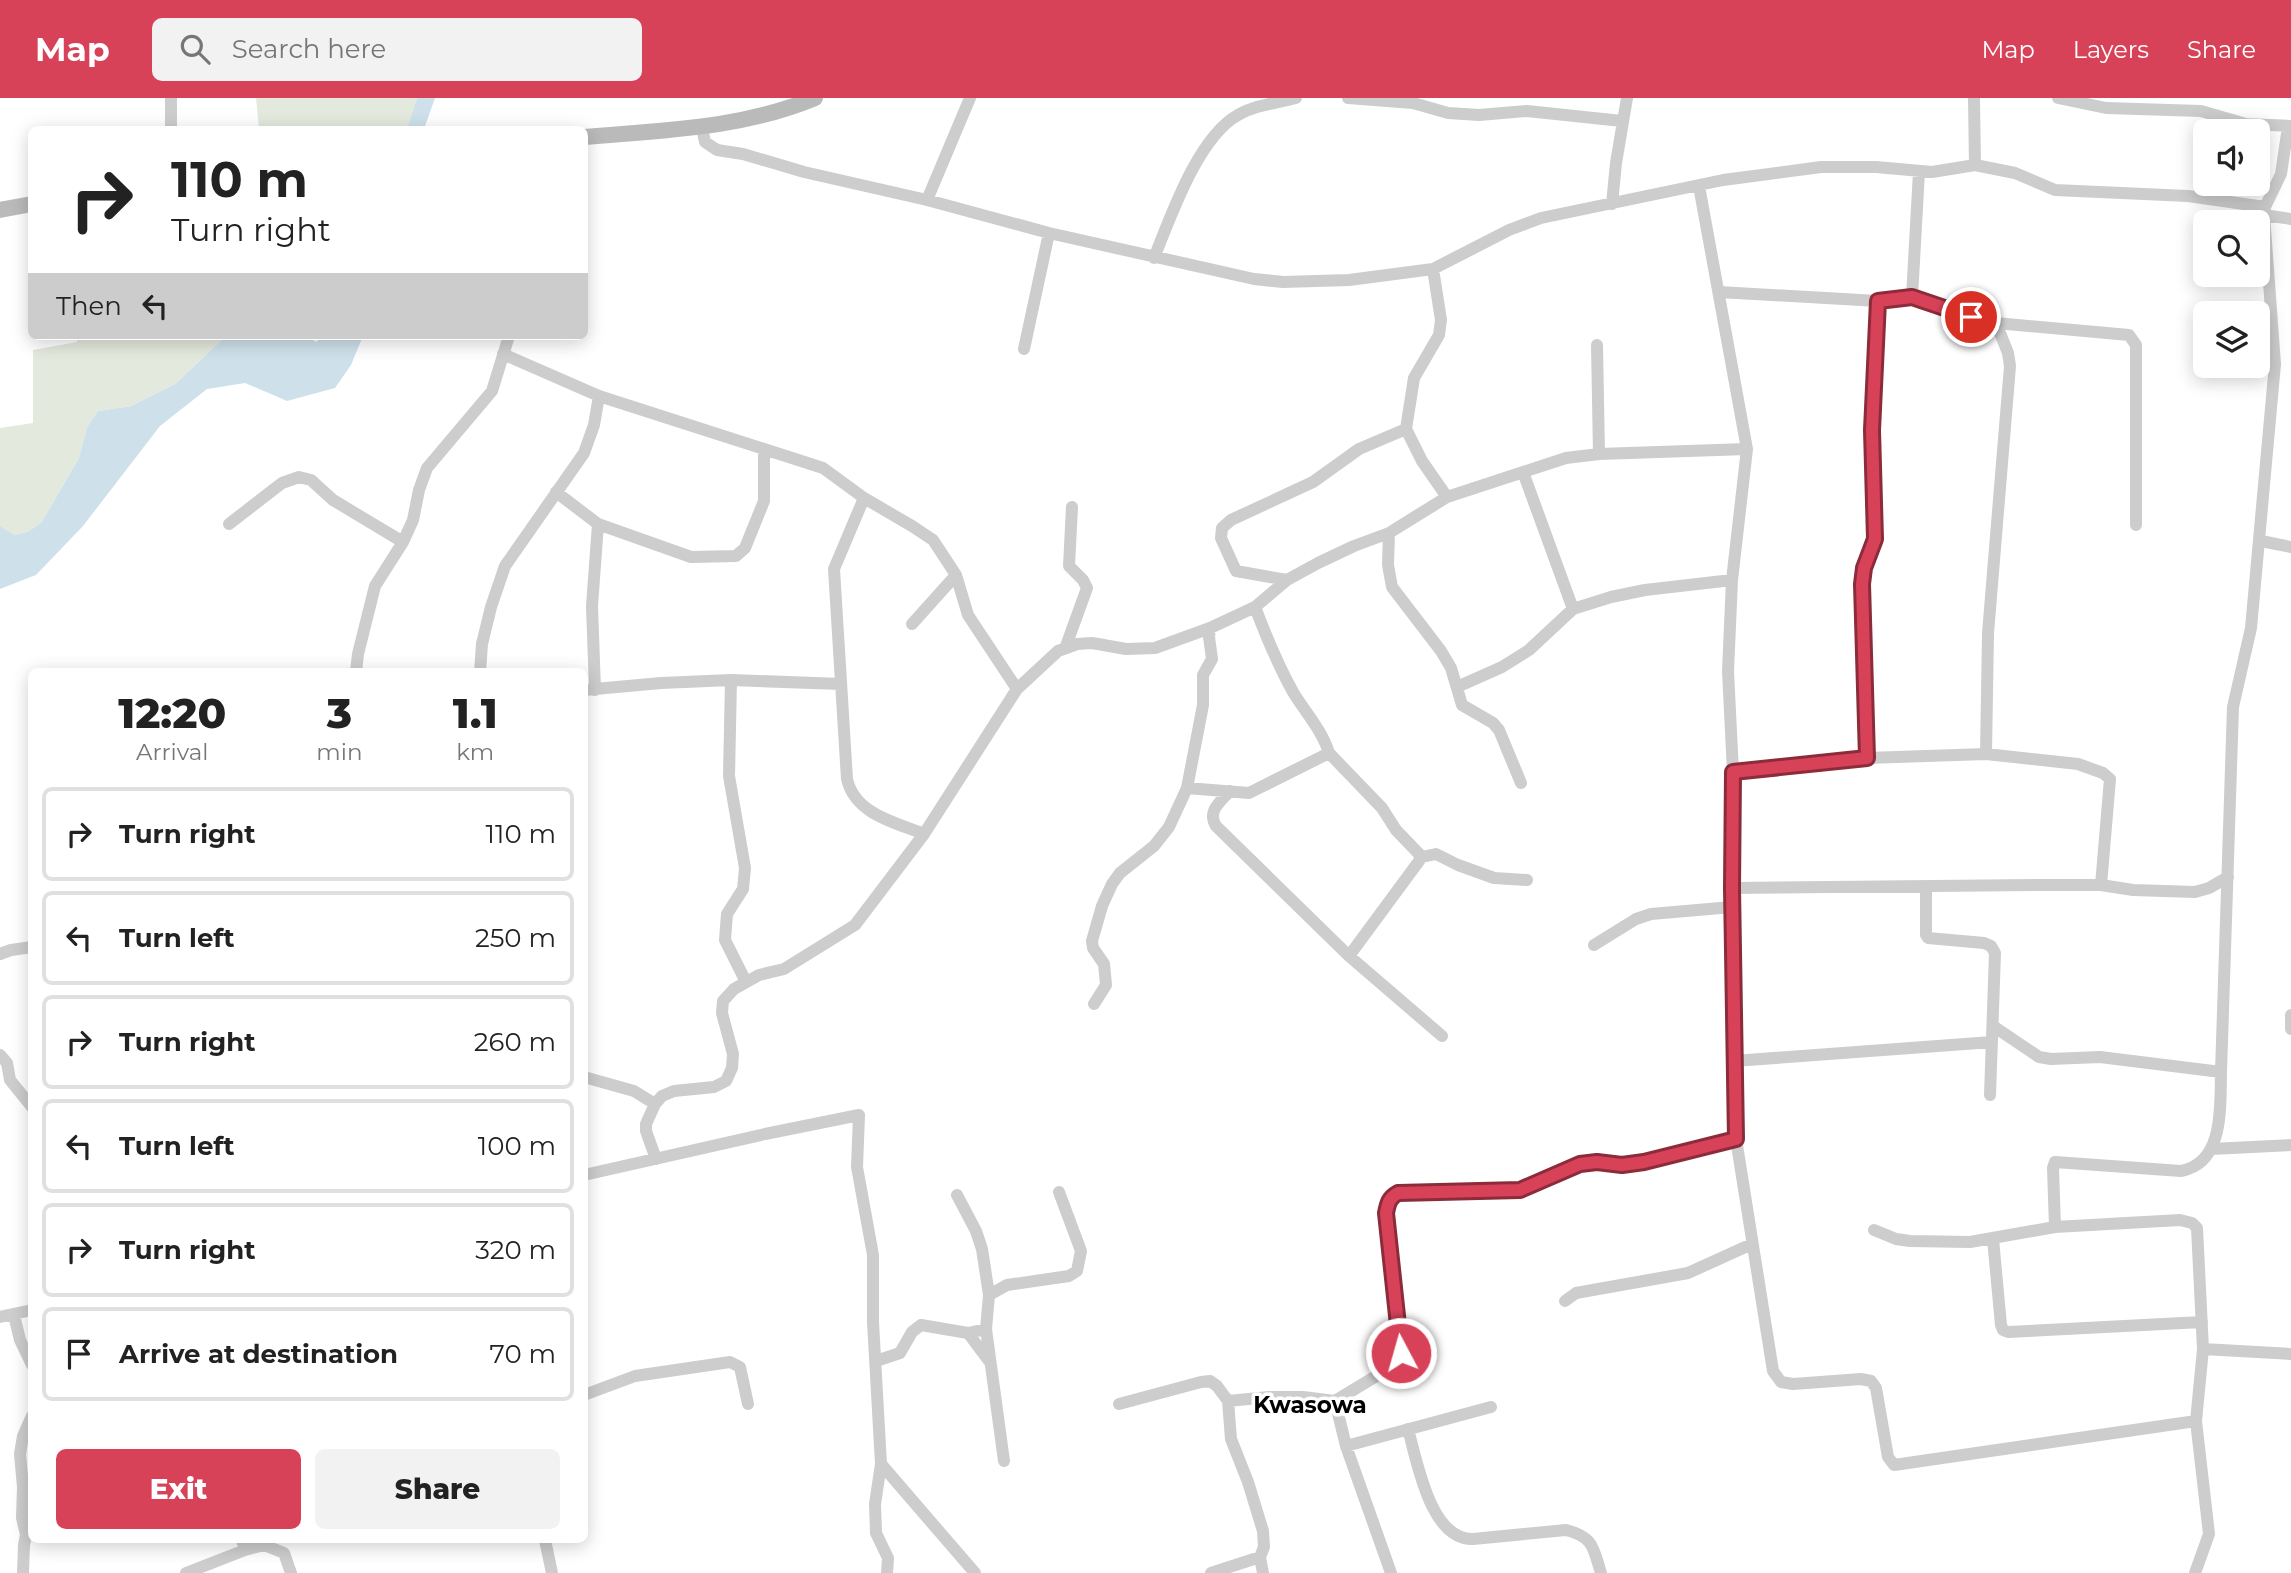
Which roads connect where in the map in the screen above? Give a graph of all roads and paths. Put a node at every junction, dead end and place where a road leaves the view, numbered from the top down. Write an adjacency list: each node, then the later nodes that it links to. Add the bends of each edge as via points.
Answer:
1 (171, 98): 10 (street)
2 (815, 98): 12 (main road, via 783,111)
3 (970, 98): 17 (street)
4 (1296, 98): 26 (street, via 1240,114 1212,136 1179,197)
5 (1348, 98): 9 (street, via 1413,103 1448,113 1527,111)
6 (1627, 98): 9 (street)
7 (1974, 98): 14 (street)
8 (2059, 98): 11 (street, via 2106,108 2201,111 2246,124)
9 (1622, 121): 18 (street)
10 (171, 126)
11 (2290, 127): 22 (street, via 2281,174)
12 (702, 128): 13 (main road); 17 (street, via 705,142 717,150)
13 (588, 137)
14 (1975, 165): 15 (street); 21 (street, via 2015,173 2056,190 2188,196)
15 (1919, 172): 16 (street, via 1821,167); 30 (street)
16 (1699, 186): 18 (street); 29 (street)
17 (927, 200): 25 (street)
18 (1612, 204): 27 (street, via 1541,218)
19 (28, 205): 20 (main road)
20 (0, 210)
21 (2260, 210)
22 (2265, 210)
23 (2270, 213): 24 (street)
24 (2291, 219)
25 (1049, 233): 26 (street); 35 (street)
26 (1154, 258): 27 (street, via 1283,282 1349,280)
27 (1433, 269): 38 (street, via 1439,335 1413,378)
28 (2270, 287): 51 (street, via 2275,364)
29 (1719, 292): 31 (street); 40 (street)
30 (1912, 297): 31 (street); 32 (street)
31 (1878, 301): 71 (street, via 1872,430 1875,539 1862,584)
32 (1996, 323): 49 (street, via 2126,335 2134,340); 70 (street, via 2010,366 1988,633)
33 (508, 340): 36 (street)
34 (1597, 345): 41 (street)
35 (1024, 349)
36 (503, 354): 37 (street); 52 (street, via 492,391 428,468)
37 (599, 396): 39 (street); 43 (street, via 584,453)
38 (1406, 429): 44 (street); 55 (street, via 1359,449 1313,482 1222,528 1220,538 1236,571)
39 (764, 449): 45 (street, via 823,468); 48 (street, via 764,501 745,548 736,556 691,557)
40 (1747, 449): 41 (street); 56 (street)
41 (1599, 454): 42 (street, via 1566,458)
42 (1524, 472): 44 (street); 58 (street)
43 (555, 492): 48 (street); 63 (street, via 505,566 485,632)
44 (1447, 497): 50 (street)
45 (864, 498): 54 (street, via 933,540); 65 (street, via 834,569)
46 (1072, 507): 61 (street, via 1069,566 1087,588)
47 (229, 524): 52 (street, via 282,483 299,477 312,480 333,500)
48 (598, 524): 68 (street)
49 (2136, 525)
50 (1389, 533): 55 (street); 66 (street, via 1392,587 1441,651)
51 (2261, 541): 53 (street); 78 (street, via 2252,628 2233,707)
52 (403, 542): 62 (street, via 374,586)
53 (2291, 547)
54 (956, 575): 59 (street); 67 (street, via 968,615)
55 (1287, 580): 57 (street)
56 (1732, 580): 58 (street, via 1645,590); 72 (street, via 1728,671)
57 (1255, 607): 60 (street); 69 (street, via 1293,692)
58 (1573, 609): 66 (street, via 1529,650)
59 (912, 624)
60 (1210, 628): 61 (street, via 1155,648 1093,643); 74 (street, via 1212,659 1203,675 1203,705)
61 (1066, 646): 67 (street)
62 (356, 668)
63 (480, 668)
64 (731, 680): 65 (street); 68 (street); 88 (street, via 729,776 745,868 743,889 727,914 725,940)
65 (841, 684): 76 (street, via 850,789 879,816)
66 (1457, 687): 73 (street, via 1462,705 1499,730)
67 (1017, 689): 76 (street)
68 (590, 690)
69 (1329, 753): 75 (street, via 1249,793); 77 (street)
70 (1986, 754): 71 (street); 80 (street, via 2078,764 2107,775)
71 (1867, 758): 72 (street)
72 (1733, 772): 82 (street)
73 (1521, 783)
74 (1187, 788): 75 (street); 89 (street, via 1169,827 1154,846 1120,873 1107,895 1092,941 1104,964 1106,985)
75 (1230, 792): 87 (street, via 1214,808 1212,821)
76 (924, 834): 88 (street, via 855,925 784,970)
77 (1422, 857): 79 (street, via 1436,854 1494,878); 87 (street)
78 (2228, 877): 80 (street, via 2194,892); 97 (street)
79 (1527, 880)
80 (2102, 885): 81 (street)
81 (1926, 886): 82 (street); 91 (street, via 1928,938 1984,943 1995,953)
82 (1732, 888): 83 (street)
83 (1732, 907): 84 (street, via 1651,914); 96 (street)
84 (1594, 945)
85 (28, 948): 86 (street)
86 (0, 954)
87 (1349, 956): 93 (street)
88 (746, 982): 101 (street, via 723,1002 733,1054 726,1081 714,1087 674,1091)
89 (1094, 1004)
90 (2291, 1015): 92 (street)
91 (1993, 1026): 94 (street); 97 (street, via 2039,1057 2099,1057)
92 (2291, 1029)
93 (1442, 1036)
94 (1992, 1042): 96 (street); 99 (street)
95 (0, 1055): 100 (street, via 7,1063 10,1080)
96 (1734, 1060): 102 (street)
97 (2221, 1072): 104 (street, via 2219,1122)
98 (588, 1078): 101 (street, via 634,1091)
99 (1990, 1095)
100 (28, 1102)
101 (655, 1104): 105 (street, via 646,1131)
102 (1736, 1139): 112 (street); 128 (street, via 1644,1162 1580,1164 1520,1190 1392,1196 1386,1213 1401,1361)
103 (2291, 1145): 104 (street)
104 (2211, 1149): 109 (street, via 2192,1169 2181,1171 2055,1162)
105 (656, 1160): 106 (street); 124 (street, via 859,1115 857,1167 873,1255)
106 (588, 1174)
107 (1059, 1192): 113 (street, via 1081,1251 1077,1270 1069,1276 1007,1285)
108 (957, 1195): 113 (street, via 982,1249)
109 (2055, 1227): 111 (street); 118 (street, via 2192,1223 2199,1237)
110 (1874, 1230): 111 (street, via 1910,1241)
111 (1993, 1239): 118 (street, via 2001,1325 2008,1332)
112 (1752, 1244): 114 (street, via 1688,1273 1576,1293); 132 (street, via 1773,1371 1781,1382 1793,1384 1871,1381 1888,1457 1894,1465)
113 (989, 1295): 119 (street)
114 (1565, 1301)
115 (28, 1311): 116 (street)
116 (14, 1315): 117 (street); 123 (street)
117 (0, 1317)
118 (2202, 1322): 121 (street)
119 (986, 1329): 120 (street); 125 (street)
120 (968, 1333): 124 (street, via 921,1325 900,1353); 125 (street)
121 (2203, 1349): 122 (street); 132 (street)
122 (2291, 1354)
123 (28, 1357)
124 (876, 1361): 137 (street)
125 (991, 1364): 136 (street)
126 (588, 1394): 129 (street, via 635,1377 730,1362 740,1367)
127 (1228, 1401): 128 (street, via 1303,1397); 130 (street, via 1210,1381); 140 (street, via 1231,1439 1263,1531)
128 (1335, 1401): 135 (street)
129 (748, 1404)
130 (1119, 1404)
131 (1491, 1407): 134 (street)
132 (2196, 1421): 151 (street, via 2209,1534)
133 (28, 1425): 141 (street, via 20,1454 26,1535)
134 (1408, 1429): 135 (street); 150 (street, via 1432,1509 1459,1537 1566,1530 1591,1541)
135 (1346, 1446): 149 (street)
136 (1004, 1461)
137 (880, 1464): 145 (street, via 874,1504 876,1533 888,1558); 146 (street)
138 (546, 1543): 144 (street)
139 (244, 1545): 142 (street); 143 (street, via 264,1545 284,1553)
140 (1260, 1557): 147 (street); 148 (street)
141 (23, 1573)
142 (186, 1573)
143 (291, 1573)
144 (551, 1573)
145 (887, 1573)
146 (975, 1573)
147 (1211, 1573)
148 (1263, 1573)
149 (1391, 1573)
150 (1601, 1573)
151 (2195, 1573)

